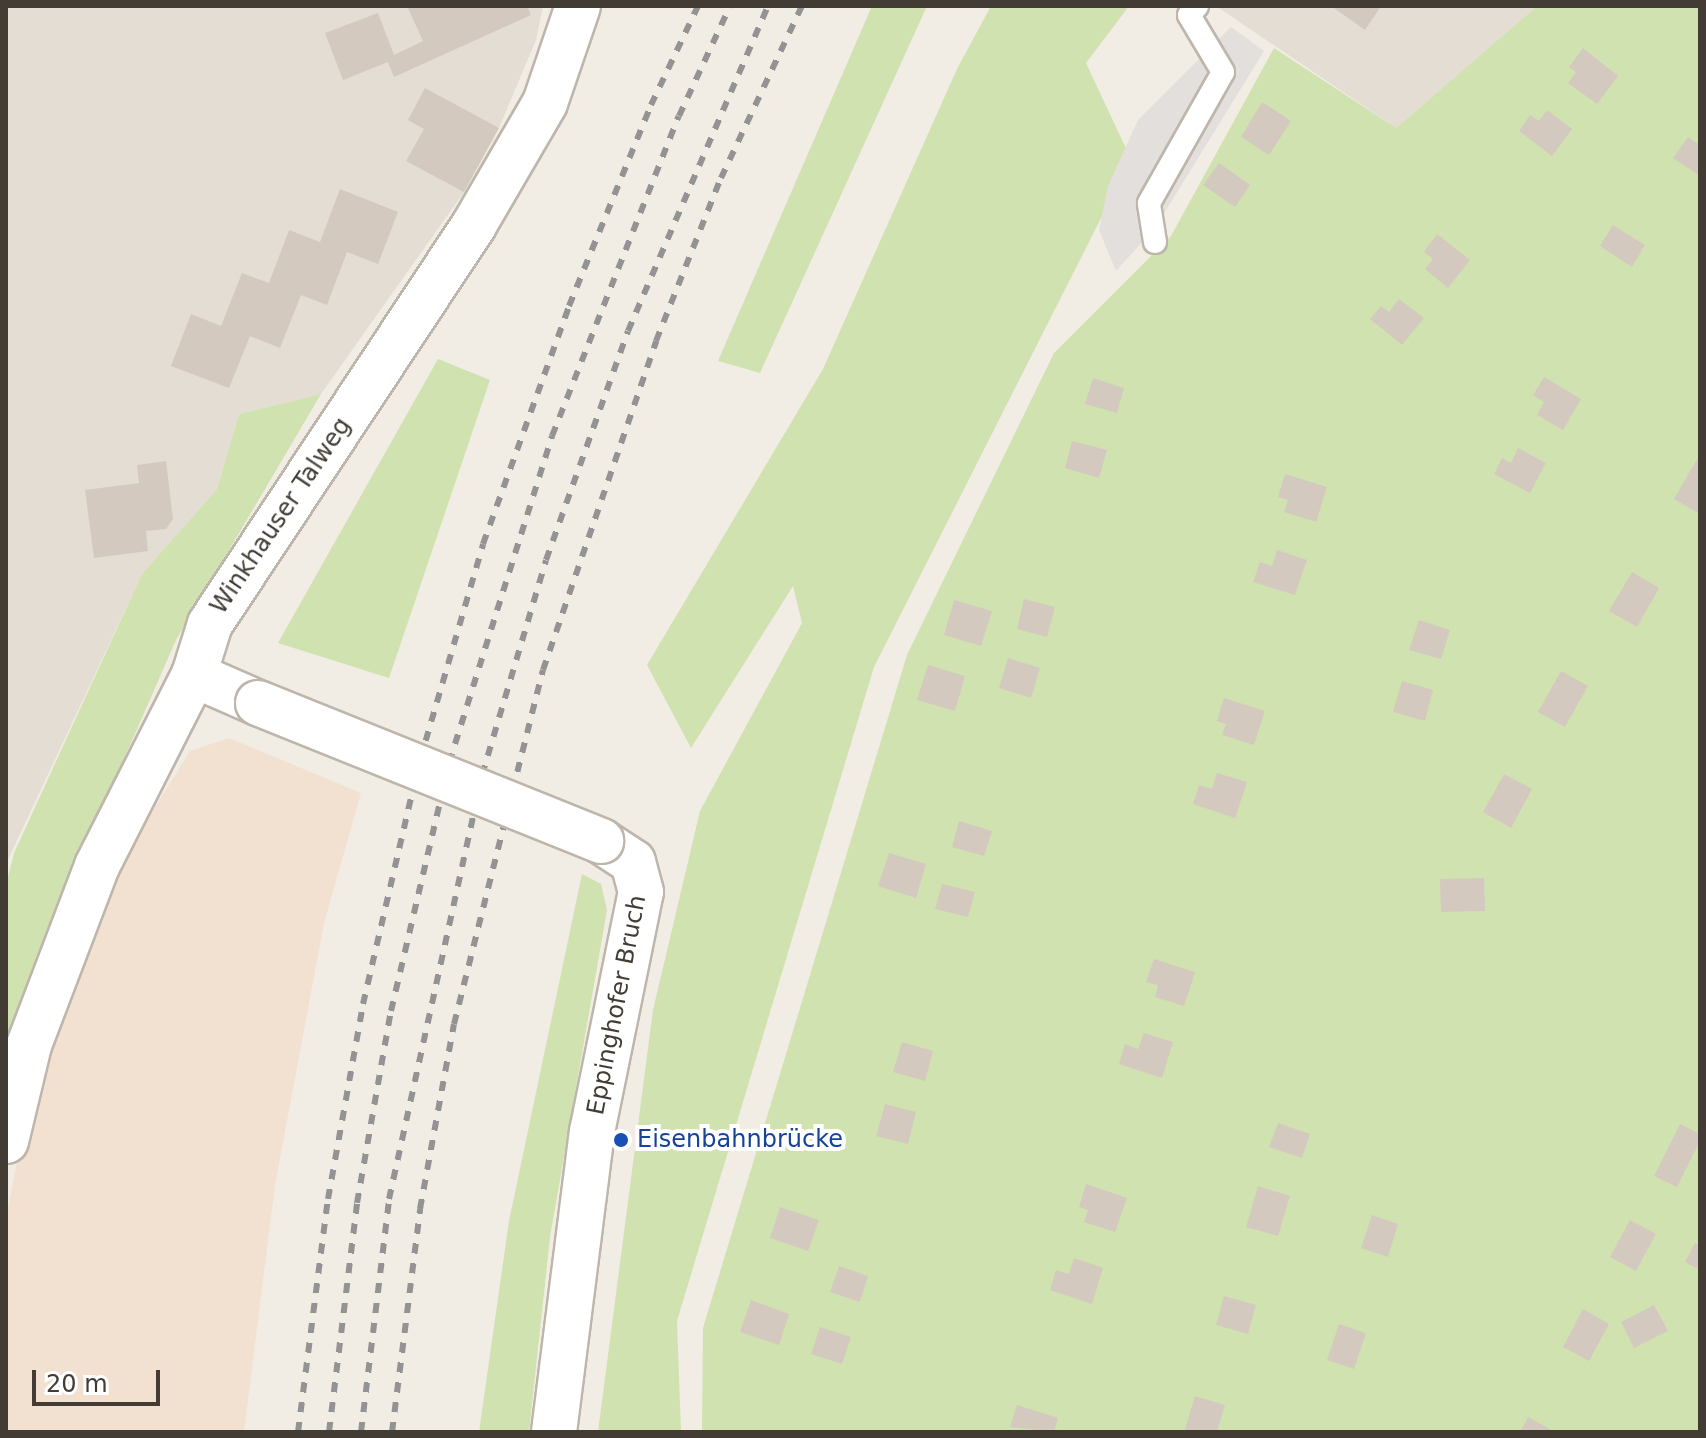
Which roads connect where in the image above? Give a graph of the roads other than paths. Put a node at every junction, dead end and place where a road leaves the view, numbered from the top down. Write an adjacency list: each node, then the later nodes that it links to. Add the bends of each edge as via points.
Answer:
1 (578, 6): 4 (street, Winkhauser Talweg, via 545,103 474,225 210,624)
2 (1193, 10): 3 (lane, via 1223,72 1149,203)
3 (1155, 242)
4 (194, 675): 5 (street, Winkhauser Talweg, via 97,866 29,1045); 6 (street, Eppinghofer Bruch, bridge, via 601,841 633,862 641,892 592,1132)
5 (6, 1141)
6 (554, 1432)

